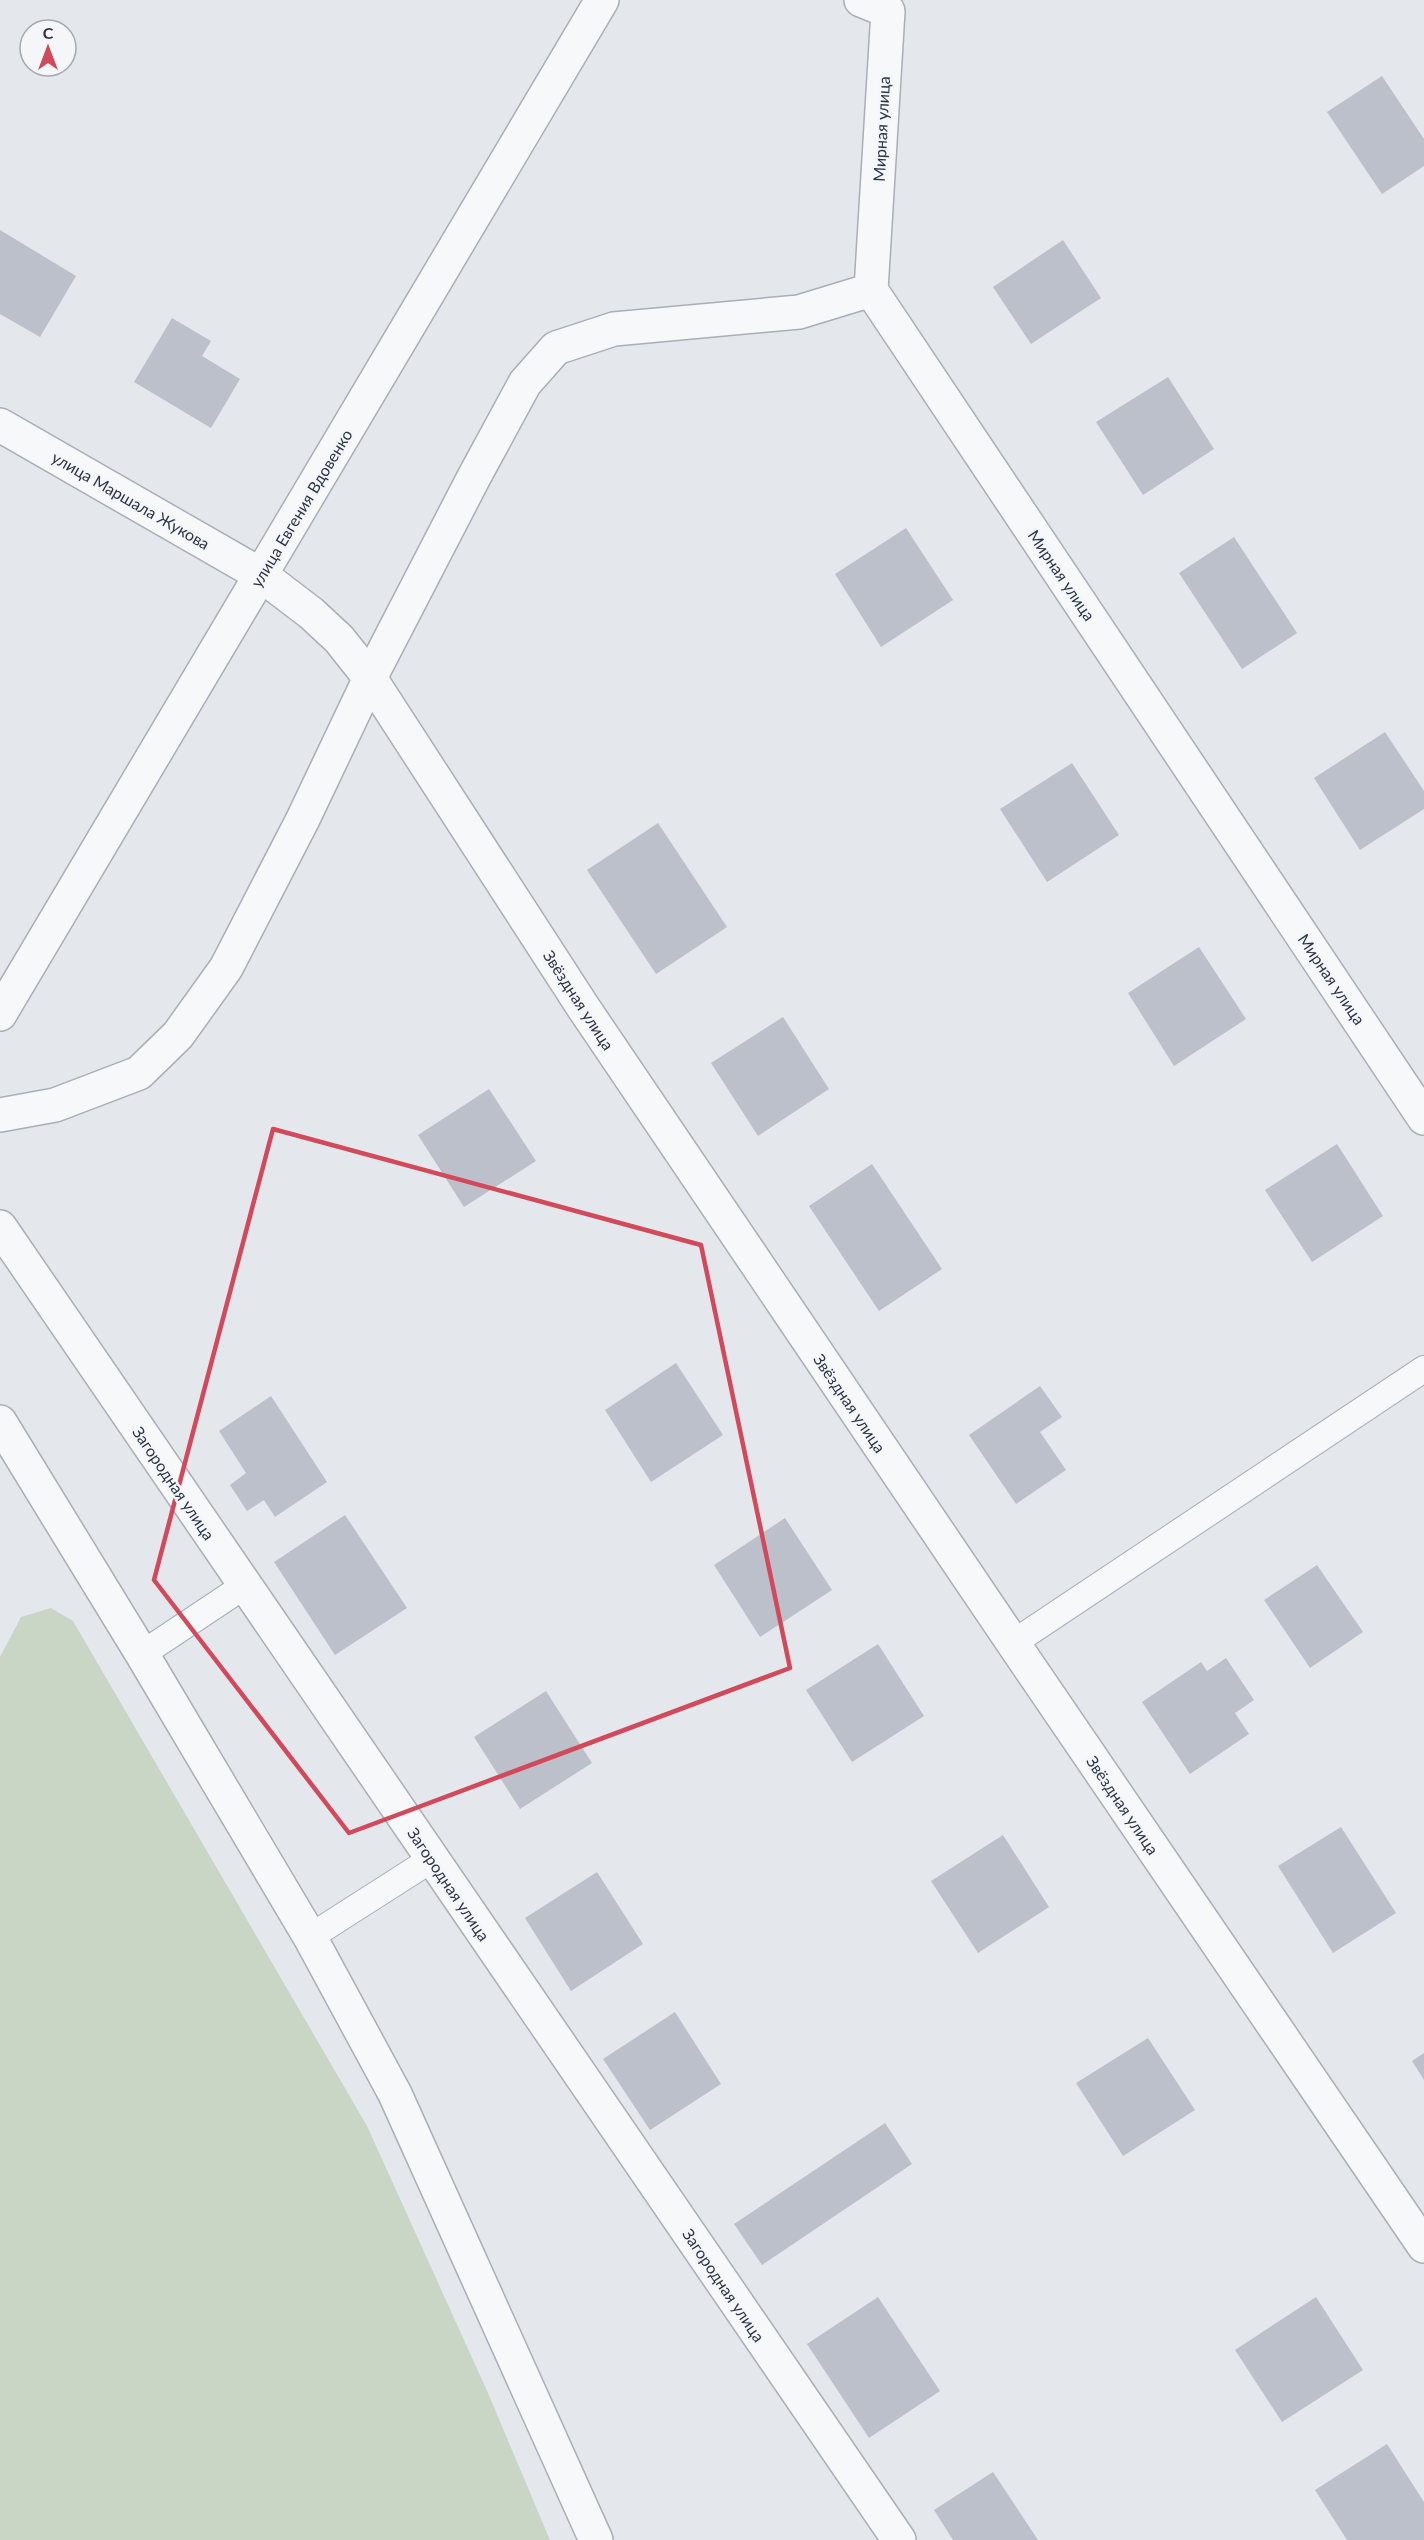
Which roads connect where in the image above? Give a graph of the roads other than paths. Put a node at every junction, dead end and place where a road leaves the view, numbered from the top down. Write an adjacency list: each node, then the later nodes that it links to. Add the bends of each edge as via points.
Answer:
1 (602, 0): 5 (street, улица Евгения Вдовенко)
2 (879, 4): 3 (street, Мирная улица)
3 (871, 290): 6 (street, via 799,312 614,329 556,348 525,383); 9 (street, Мирная улица)
4 (0, 425): 5 (street, улица Маршала Жукова)
5 (261, 575): 6 (street, Звёздная улица, via 339,639); 7 (street, улица Евгения Вдовенко)
6 (370, 678): 8 (street, via 226,968 178,1035 139,1073 55,1105); 14 (street, Звёздная улица, via 583,1007)
7 (0, 1014)
8 (0, 1115)
9 (1424, 1118)
10 (0, 1227): 13 (street, Загородная улица)
11 (1424, 1369): 14 (lane)
12 (0, 1422): 15 (street)
13 (244, 1586): 15 (lane); 16 (street, Загородная улица)
14 (1013, 1643): 18 (street, Звёздная улица)
15 (142, 1654): 17 (street)
16 (432, 1859): 17 (lane); 20 (street, Загородная улица)
17 (310, 1937): 19 (street, via 395,2094)
18 (1424, 2246)
19 (596, 2540)
20 (899, 2540)

